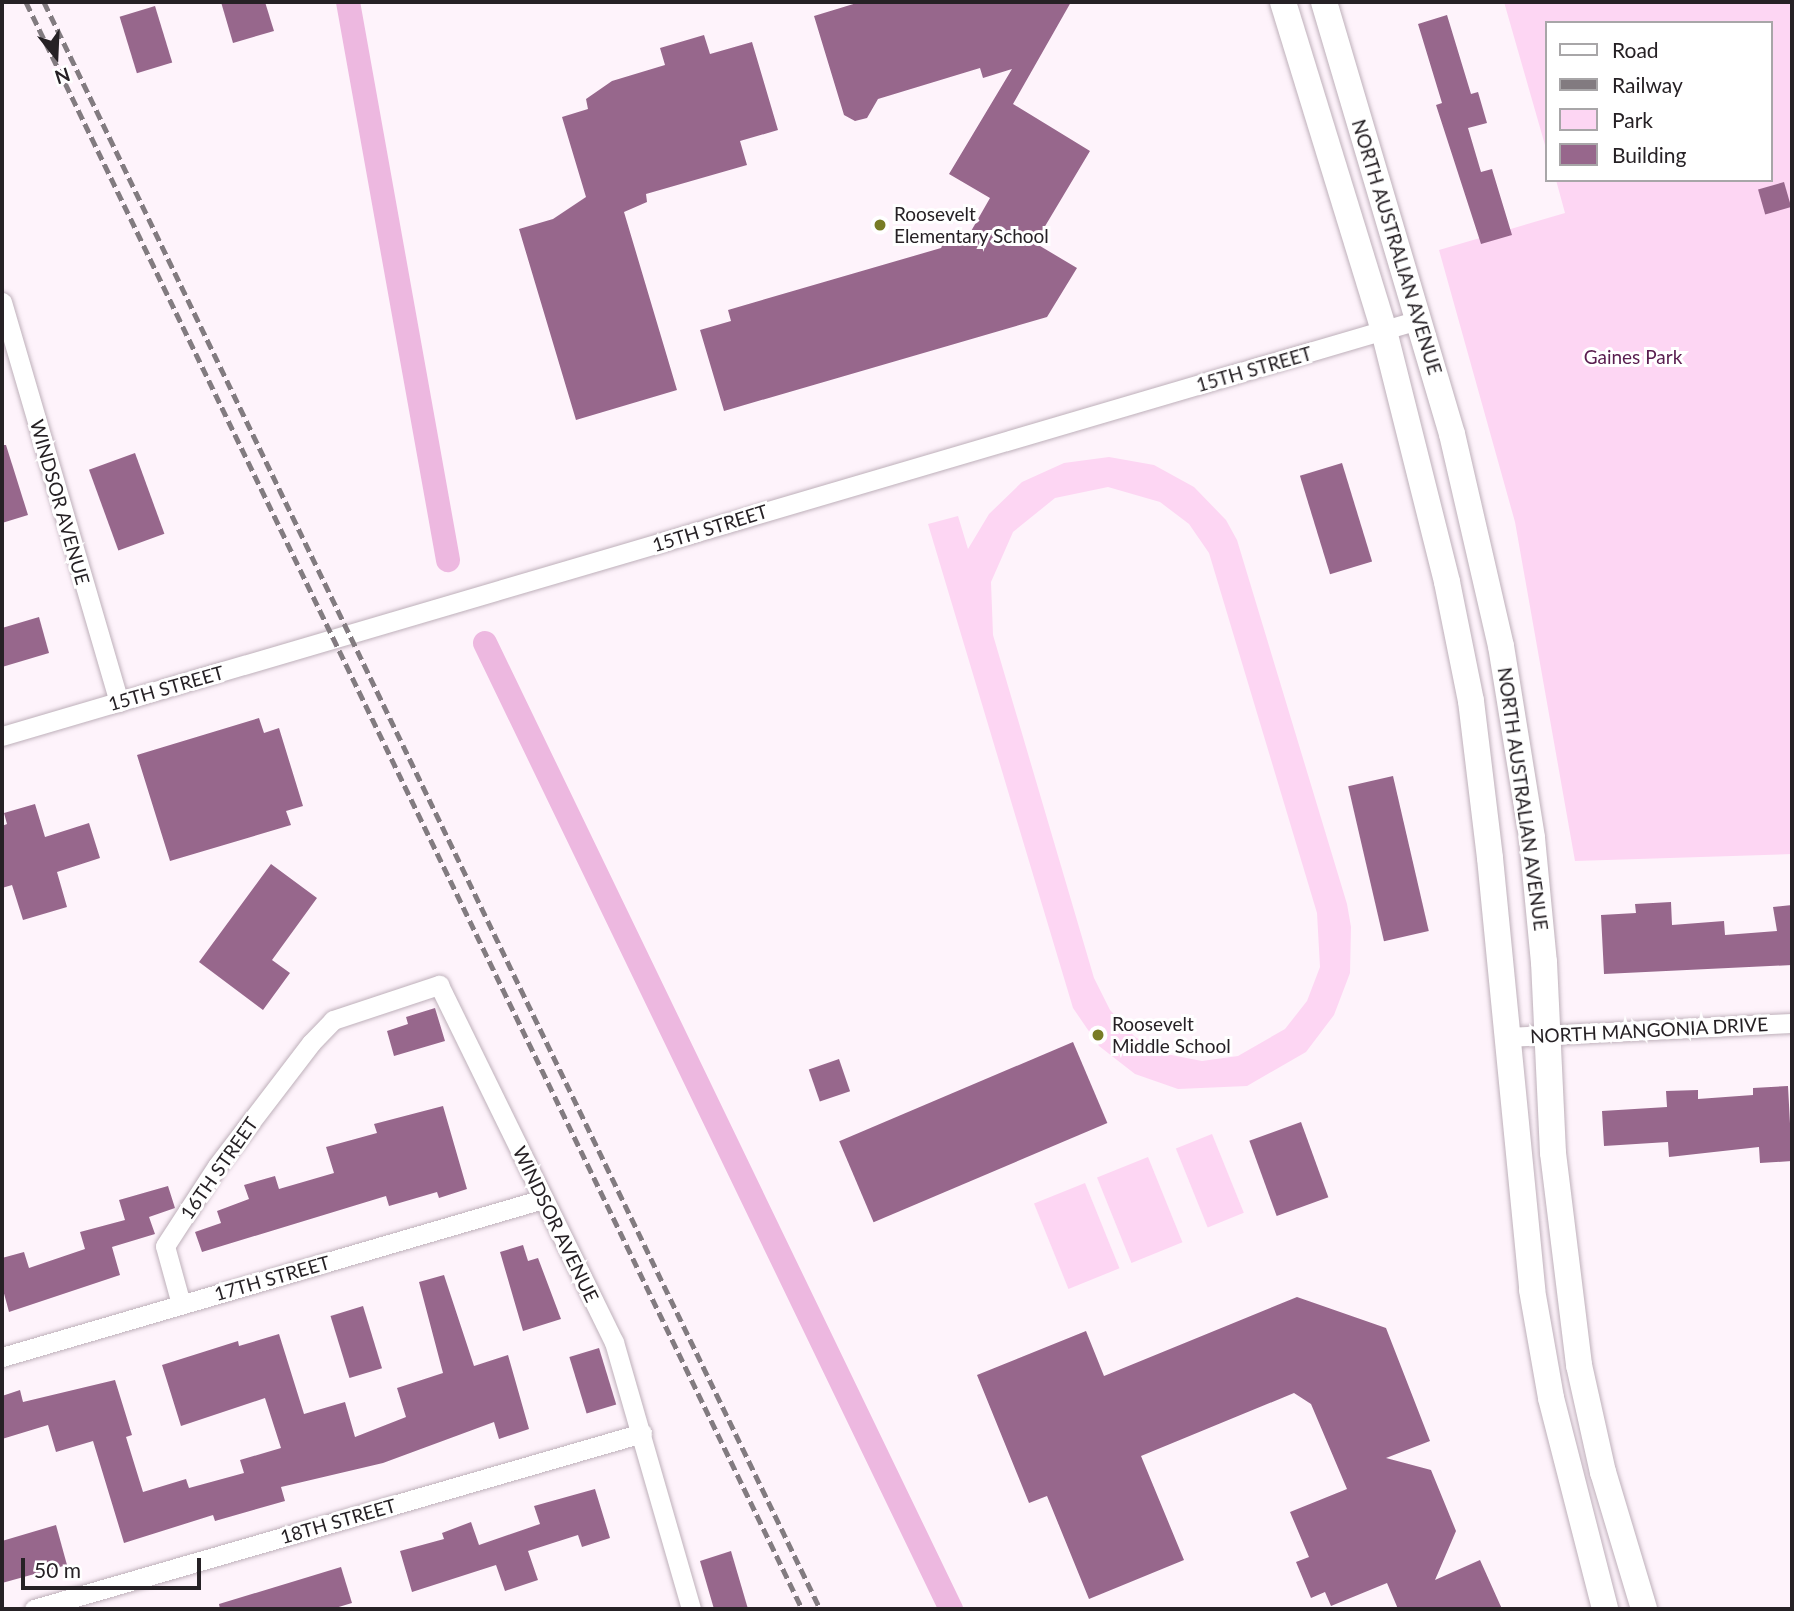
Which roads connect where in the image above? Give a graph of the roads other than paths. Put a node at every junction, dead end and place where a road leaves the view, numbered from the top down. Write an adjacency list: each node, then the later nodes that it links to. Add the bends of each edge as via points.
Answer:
1 (1283, 2): 5 (main road, NORTH AUSTRALIAN AVENUE)
2 (1324, 2): 4 (main road, NORTH AUSTRALIAN AVENUE)
3 (2, 302): 6 (street, WINDSOR AVENUE)
4 (1418, 320): 5 (street, 15TH STREET); 10 (main road, NORTH AUSTRALIAN AVENUE, via 1474,524 1511,693 1532,838)
5 (1384, 331): 7 (street, 15TH STREET); 11 (main road, NORTH AUSTRALIAN AVENUE, via 1441,555 1471,701)
6 (9, 356): 7 (street, WINDSOR AVENUE)
7 (119, 702): 8 (street, 15TH STREET)
8 (2, 736)
9 (1792, 1023): 10 (street, NORTH MANGONIA DRIVE)
10 (1548, 1036): 11 (street, NORTH MANGONIA DRIVE); 20 (main road, NORTH AUSTRALIAN AVENUE, via 1553,1153 1579,1365 1603,1472)
11 (1506, 1037): 19 (main road, NORTH AUSTRALIAN AVENUE, via 1532,1290 1551,1398)
12 (310, 1043): 13 (street, WINDSOR AVENUE, via 333,1020 439,985); 14 (street, 16TH STREET, via 217,1166 165,1246)
13 (543, 1199): 14 (street, 17TH STREET); 16 (street, WINDSOR AVENUE, via 614,1342)
14 (181, 1304): 15 (street, 17TH STREET)
15 (2, 1357)
16 (642, 1433): 17 (street, 18TH STREET); 18 (street, WINDSOR AVENUE)
17 (34, 1609)
18 (691, 1609)
19 (1605, 1609)
20 (1644, 1609)

